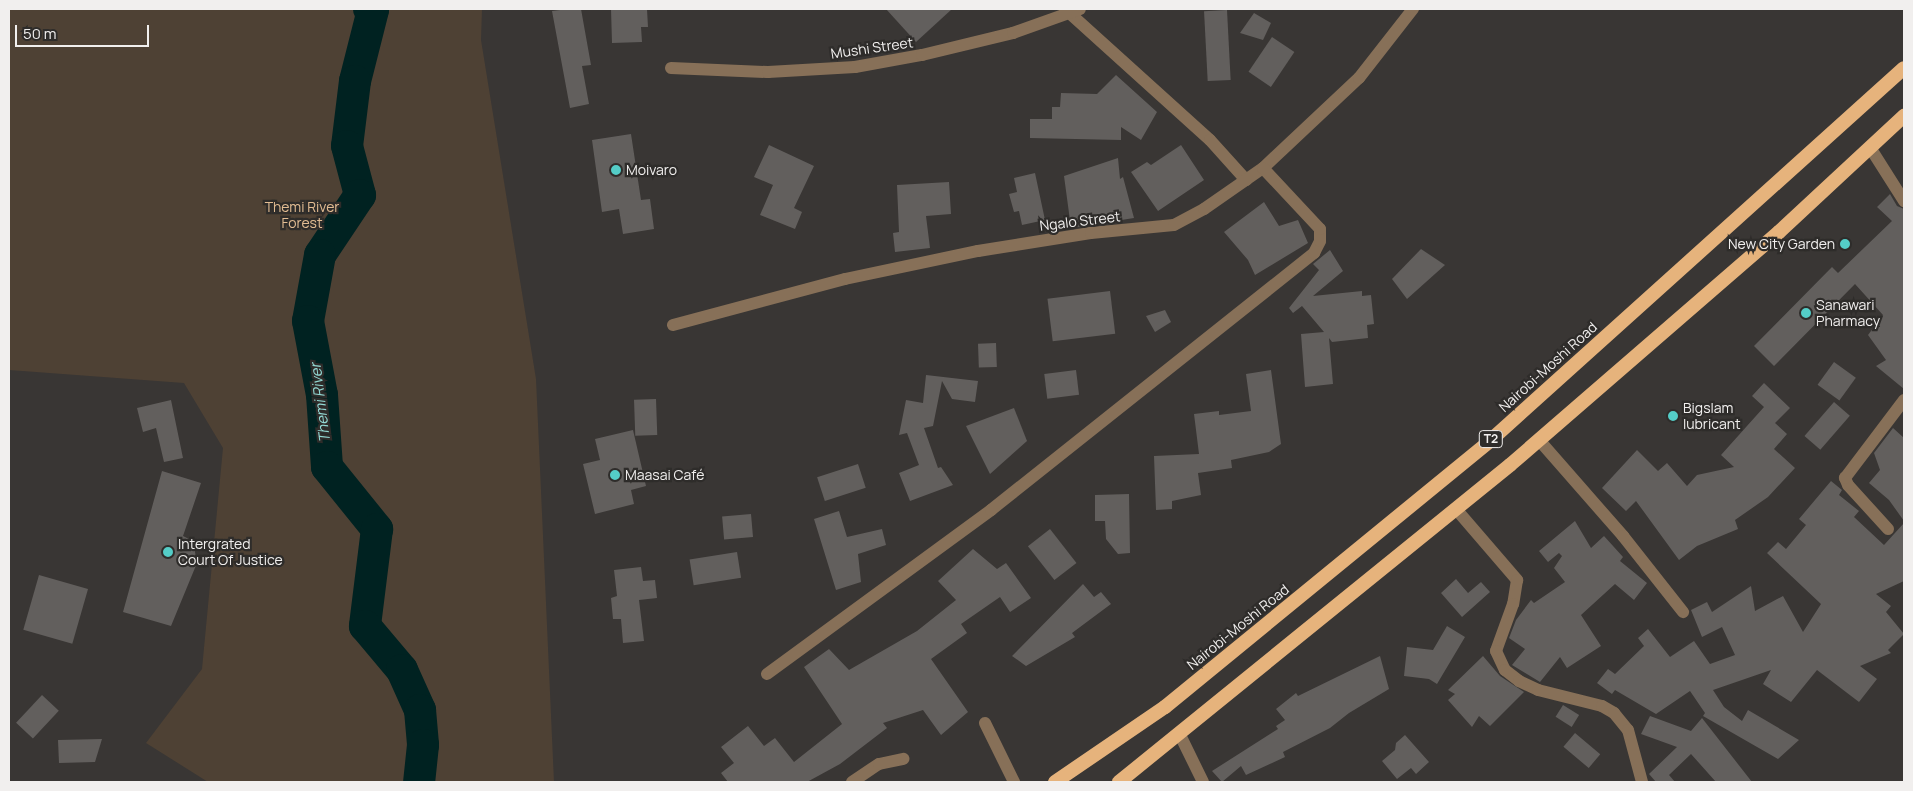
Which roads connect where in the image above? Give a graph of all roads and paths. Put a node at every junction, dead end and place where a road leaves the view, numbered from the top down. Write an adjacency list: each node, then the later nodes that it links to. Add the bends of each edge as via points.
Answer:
1 (1413, 9): 7 (street, Ngalo Street, via 1359,78)
2 (1072, 10): 3 (street, Mushi Street, via 1004,36 855,67 768,72); 8 (street, via 1210,140)
3 (671, 68)
4 (1904, 68): 22 (highway, Nairobi-Moshi Road / T2, via 1492,439 1165,707)
5 (1904, 116): 6 (highway, T2)
6 (1872, 149): 9 (street); 12 (highway, T2)
7 (1263, 168): 8 (street, Ngalo Street); 16 (street, via 1320,229 1320,241 1314,253 991,510)
8 (1246, 180): 10 (street, Ngalo Street, via 1174,225 978,251 845,279)
9 (1904, 201)
10 (673, 325)
11 (1904, 400): 14 (street, via 1845,478)
12 (1539, 440): 13 (highway, T2); 15 (street, via 1623,536)
13 (1456, 509): 18 (highway, T2); 25 (street, via 1517,580 1513,604 1496,651 1505,670 1518,681 1538,690 1602,706 1614,713 1628,730)
14 (1888, 529)
15 (1683, 612)
16 (767, 674)
17 (985, 723): 21 (street)
18 (1180, 735): 23 (highway, T2); 24 (street)
19 (903, 759): 20 (street, via 879,764)
20 (852, 782)
21 (1014, 782)
22 (1055, 782)
23 (1118, 782)
24 (1204, 782)
25 (1642, 782)

